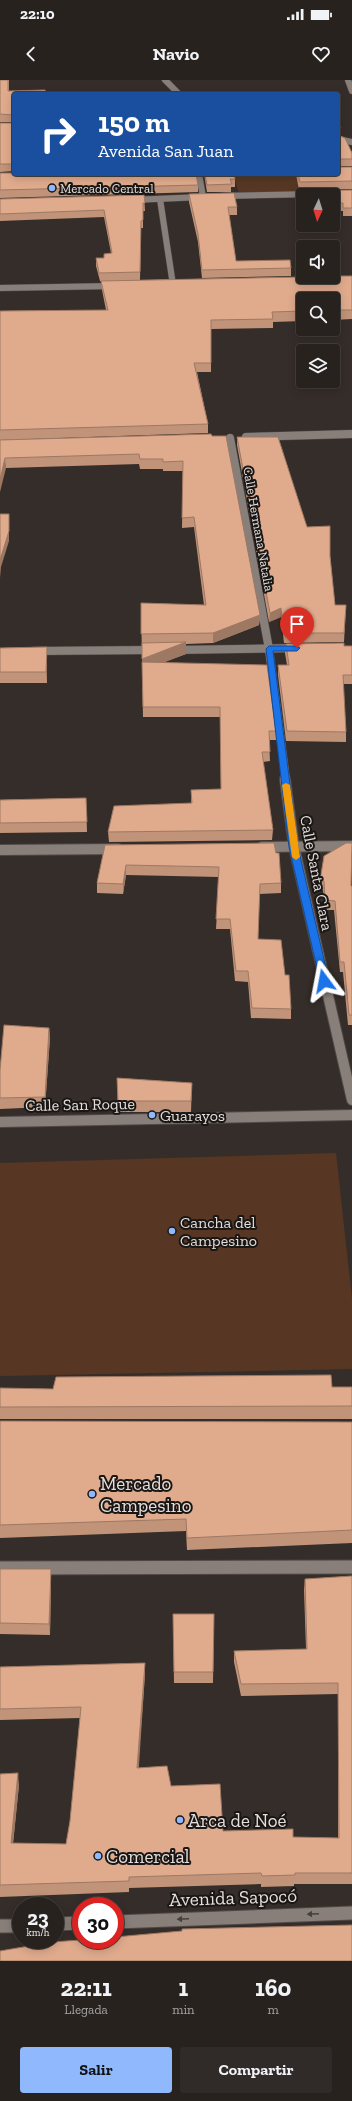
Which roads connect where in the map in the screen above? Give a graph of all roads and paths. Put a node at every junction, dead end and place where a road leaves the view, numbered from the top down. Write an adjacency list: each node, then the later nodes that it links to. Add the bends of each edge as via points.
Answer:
1 (165, 80): 4 (street)
2 (348, 80): 3 (street)
3 (352, 91)
4 (177, 92)
5 (340, 139): 6 (street)
6 (352, 142)
7 (199, 176): 9 (street)
8 (296, 195): 9 (street)
9 (203, 197): 10 (street)
10 (160, 199): 11 (street); 13 (street)
11 (122, 200)
12 (165, 285): 13 (street)
13 (173, 285): 14 (street)
14 (181, 285)
15 (118, 286): 16 (street)
16 (0, 288)
17 (352, 434): 19 (street, Calle Hermana Natalia, via 226,438)
18 (307, 648): 19 (street)
19 (269, 649): 20 (street); 23 (street, Calle Santa Clara)
20 (24, 651)
21 (352, 846): 23 (street)
22 (254, 847): 23 (street)
23 (294, 847): 26 (street, Calle Santa Clara)
24 (127, 849): 25 (street)
25 (0, 850)
26 (352, 1100)
27 (352, 1115): 28 (street, Calle San Roque)
28 (0, 1122)
29 (352, 1567): 30 (street)
30 (0, 1568)
31 (352, 1913): 32 (street, Avenida Sapocó, one-way to 32)
32 (124, 1922)
33 (0, 1926): 34 (street)
34 (12, 1926)

